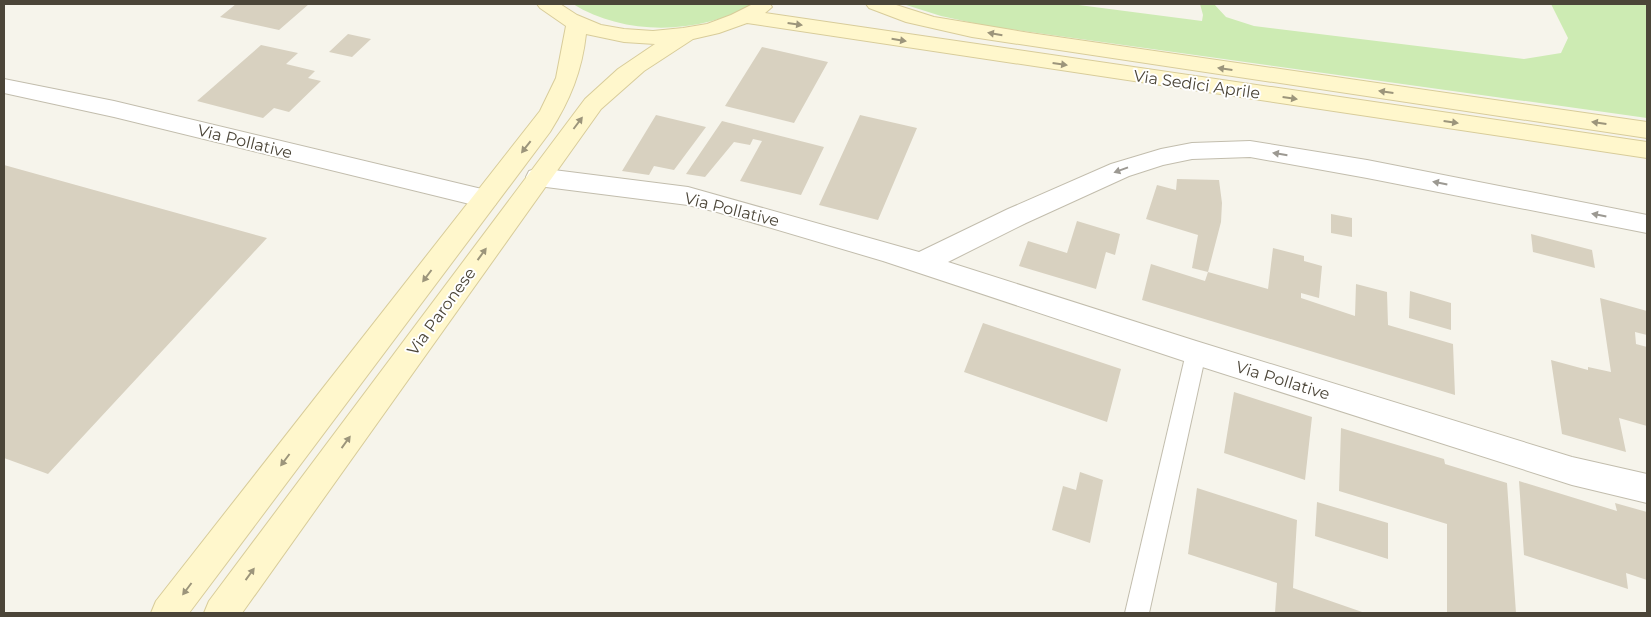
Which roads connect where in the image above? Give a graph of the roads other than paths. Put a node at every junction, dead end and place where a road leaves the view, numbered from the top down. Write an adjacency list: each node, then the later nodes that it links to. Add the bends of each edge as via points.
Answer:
1 (547, 4): 5 (main road, Via Sedici Aprile)
2 (768, 4): 4 (main road, Via Sedici Aprile)
3 (876, 4): 8 (main road, Via Sedici Aprile, one-way to 3, via 1030,40 935,23)
4 (746, 17): 6 (main road, Via Sedici Aprile); 9 (main road, Via Sedici Aprile, one-way to 9)
5 (577, 24): 6 (main road, Via Sedici Aprile, via 616,34); 11 (main road, Via Paronese, one-way to 11, via 573,61 556,104)
6 (685, 35): 10 (main road, Via Paronese, one-way to 6, via 611,84 633,66)
7 (4, 86): 11 (street, Via Pollative, via 114,109)
8 (1647, 130)
9 (1647, 150)
10 (538, 177): 13 (street, Via Pollative, via 717,202); 17 (main road, Via Paronese, one-way to 10)
11 (486, 199): 16 (main road, Via Paronese, one-way to 16)
12 (1647, 224): 13 (street, one-way to 13, via 1250,149 1192,151 1120,170)
13 (921, 263): 14 (street, Via Pollative)
14 (1196, 353): 15 (street, Via Pollative, via 1572,471); 18 (lane)
15 (1647, 489)
16 (168, 613)
17 (221, 613)
18 (1138, 613)

